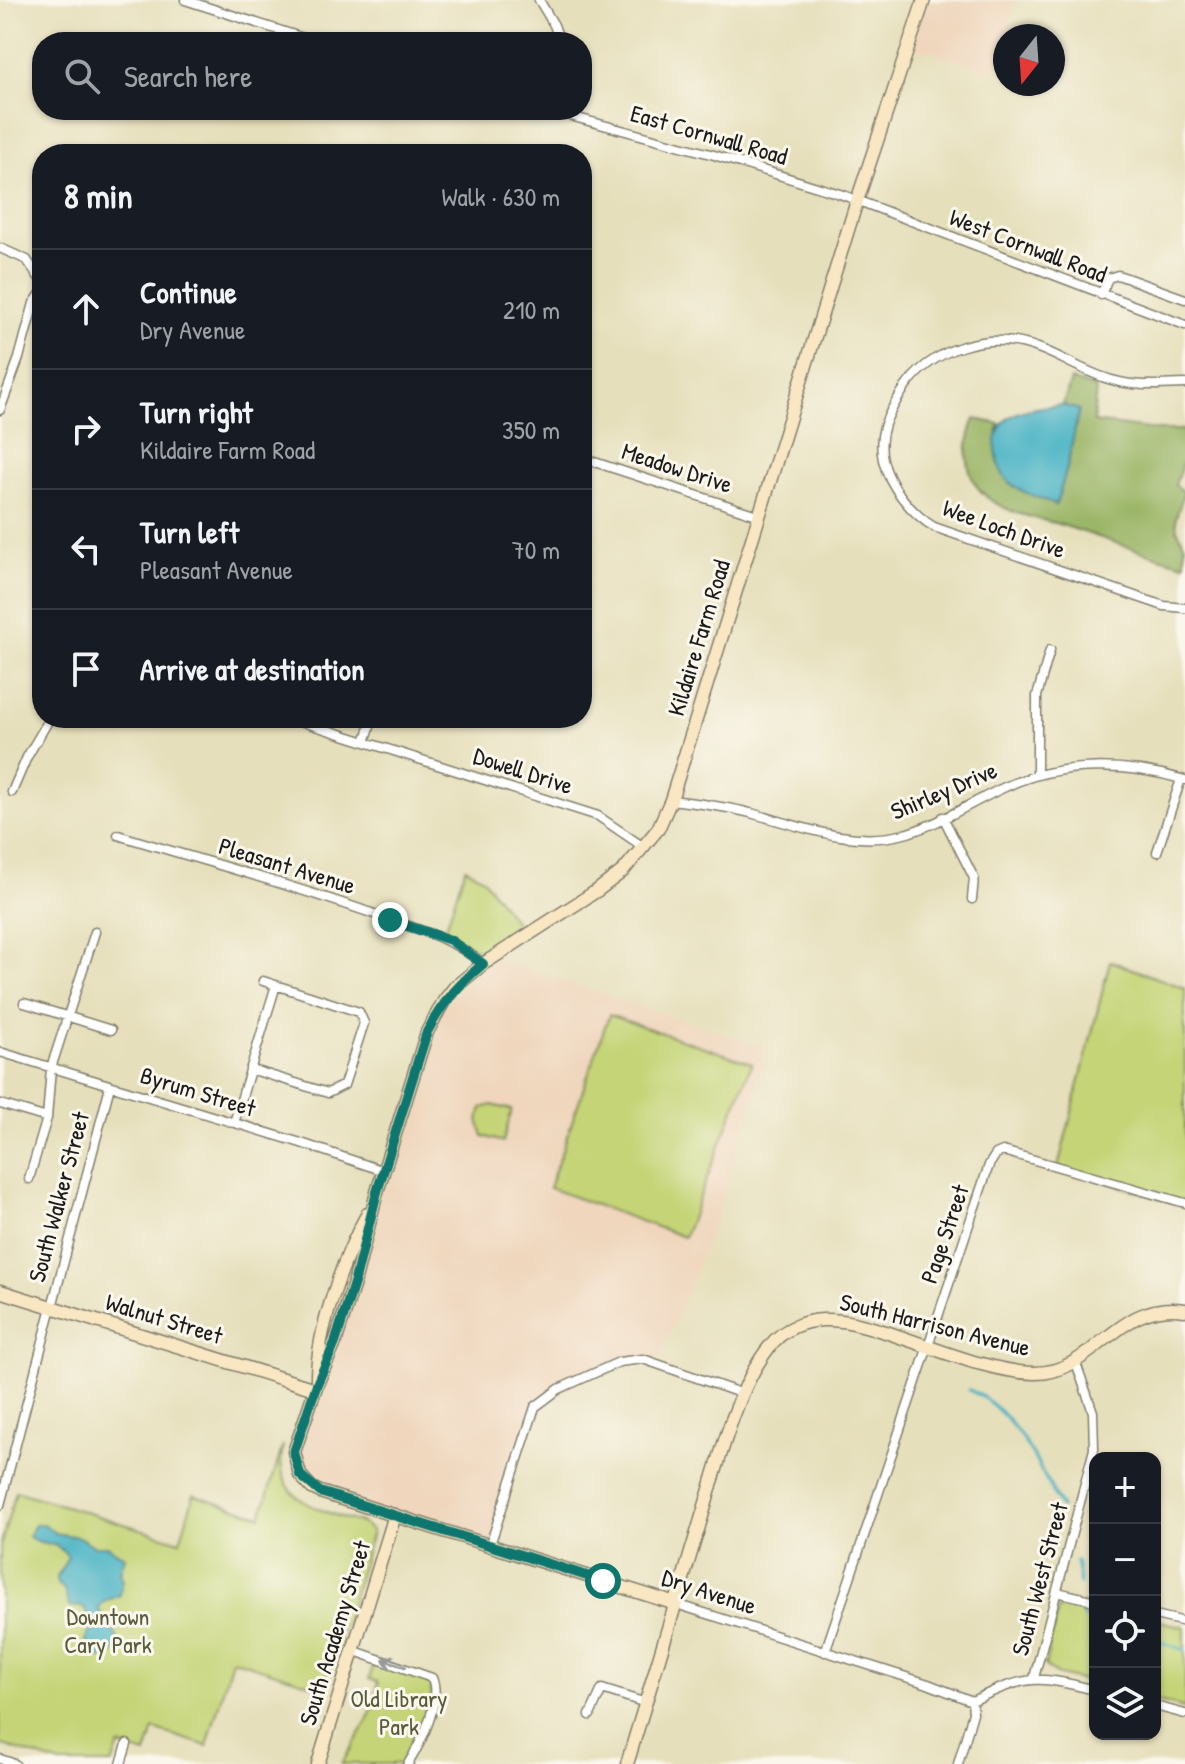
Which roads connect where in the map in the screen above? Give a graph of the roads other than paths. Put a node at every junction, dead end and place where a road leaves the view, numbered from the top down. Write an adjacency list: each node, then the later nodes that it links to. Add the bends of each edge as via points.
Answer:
1 (185, 0): 4 (street)
2 (539, 0): 5 (street)
3 (924, 0): 7 (main road, Kildaire Farm Road)
4 (285, 32)
5 (556, 32)
6 (585, 120): 7 (street, East Cornwall Road)
7 (857, 201): 10 (street, West Cornwall Road); 17 (main road, Kildaire Farm Road)
8 (0, 248): 9 (street)
9 (32, 267)
10 (1101, 295): 11 (street, via 1108,278 1118,275); 13 (street, West Cornwall Road)
11 (1185, 299)
12 (32, 310): 15 (street)
13 (1185, 325)
14 (1185, 384): 18 (street, Wee Loch Drive, via 1124,383 1028,345 975,343 919,371 892,408 881,440 894,484 934,527 1164,606)
15 (0, 410)
16 (592, 461): 17 (street, Meadow Drive)
17 (760, 516): 27 (main road, Kildaire Farm Road)
18 (1185, 608)
19 (1050, 650): 24 (street, via 1037,696)
20 (44, 728): 26 (street)
21 (321, 728): 23 (street, Dowell Drive)
22 (370, 728): 23 (street)
23 (365, 742): 30 (street, Dowell Drive, via 598,816)
24 (1037, 775): 25 (street, Shirley Drive, via 1120,768); 28 (street, Shirley Drive)
25 (1183, 779): 31 (street)
26 (12, 792)
27 (671, 800): 28 (street, Shirley Drive, via 863,839 900,835); 30 (main road, Kildaire Farm Road)
28 (943, 817): 32 (street, via 974,878)
29 (118, 835): 34 (street, Pleasant Avenue, via 436,934)
30 (645, 848): 34 (main road, Kildaire Farm Road, via 598,890)
31 (1157, 852)
32 (972, 899)
33 (95, 932): 38 (street)
34 (483, 964): 47 (main road, Kildaire Farm Road, via 455,987 427,1032)
35 (263, 981): 36 (street)
36 (276, 985): 42 (street); 42 (street, via 359,1012 364,1023 344,1085 337,1091 328,1093)
37 (24, 1003): 38 (street)
38 (67, 1016): 39 (street); 41 (street)
39 (111, 1030)
40 (0, 1052): 41 (street, Byrum Street)
41 (51, 1068): 43 (street, Byrum Street); 45 (street)
42 (250, 1069): 46 (street)
43 (110, 1086): 46 (street, Byrum Street); 51 (street, South Walker Street)
44 (0, 1104): 45 (street)
45 (47, 1118): 48 (street)
46 (234, 1123): 47 (street, Byrum Street)
47 (384, 1171): 55 (main road, Kildaire Farm Road, via 355,1280)
48 (29, 1179)
49 (1185, 1203): 53 (street, Page Street, via 999,1151 989,1165)
50 (0, 1291): 51 (main road, Walnut Street)
51 (50, 1307): 55 (main road, Walnut Street); 58 (street, South Walker Street)
52 (1185, 1310): 54 (main road, South Harrison Avenue, via 1160,1309 1134,1318)
53 (929, 1345): 54 (main road, South Harrison Avenue, via 1013,1372 1054,1371); 56 (main road, South Harrison Avenue, via 850,1322 806,1323 783,1333 769,1347); 69 (street, Page Street)
54 (1076, 1363): 63 (street, South West Street, via 1093,1412 1094,1449)
55 (316, 1387): 59 (main road, Kildaire Farm Road, via 294,1452)
56 (743, 1394): 62 (street, via 643,1359 619,1362 559,1389 539,1403 531,1417); 65 (main road, South Harrison Avenue)
57 (0, 1465): 58 (street)
58 (9, 1469): 60 (street, South Walker Street)
59 (300, 1475): 61 (main road, Dry Avenue, via 320,1492)
60 (0, 1505)
61 (395, 1515): 62 (main road, Dry Avenue); 68 (main road, South Academy Street)
62 (490, 1545): 65 (main road, Dry Avenue)
63 (1057, 1592): 64 (street); 70 (street, South West Street)
64 (1089, 1600)
65 (676, 1604): 69 (street, Dry Avenue); 73 (main road, South Harrison Avenue)
66 (1161, 1616): 67 (street)
67 (1185, 1622)
68 (352, 1650): 81 (main road, South Academy Street); 82 (street, one-way to 68, via 425,1736 436,1686 432,1678)
69 (825, 1652): 72 (street, Dry Avenue)
70 (1034, 1678): 71 (street); 72 (street, South West Street)
71 (1089, 1689)
72 (972, 1701): 84 (street)
73 (646, 1703): 76 (street, via 602,1689); 83 (main road, South Harrison Avenue)
74 (1161, 1708): 75 (street)
75 (1185, 1714)
76 (590, 1715)
77 (127, 1744): 80 (street)
78 (0, 1759): 79 (street)
79 (15, 1764)
80 (121, 1764)
81 (318, 1764)
82 (408, 1764)
83 (627, 1764)
84 (958, 1764)

